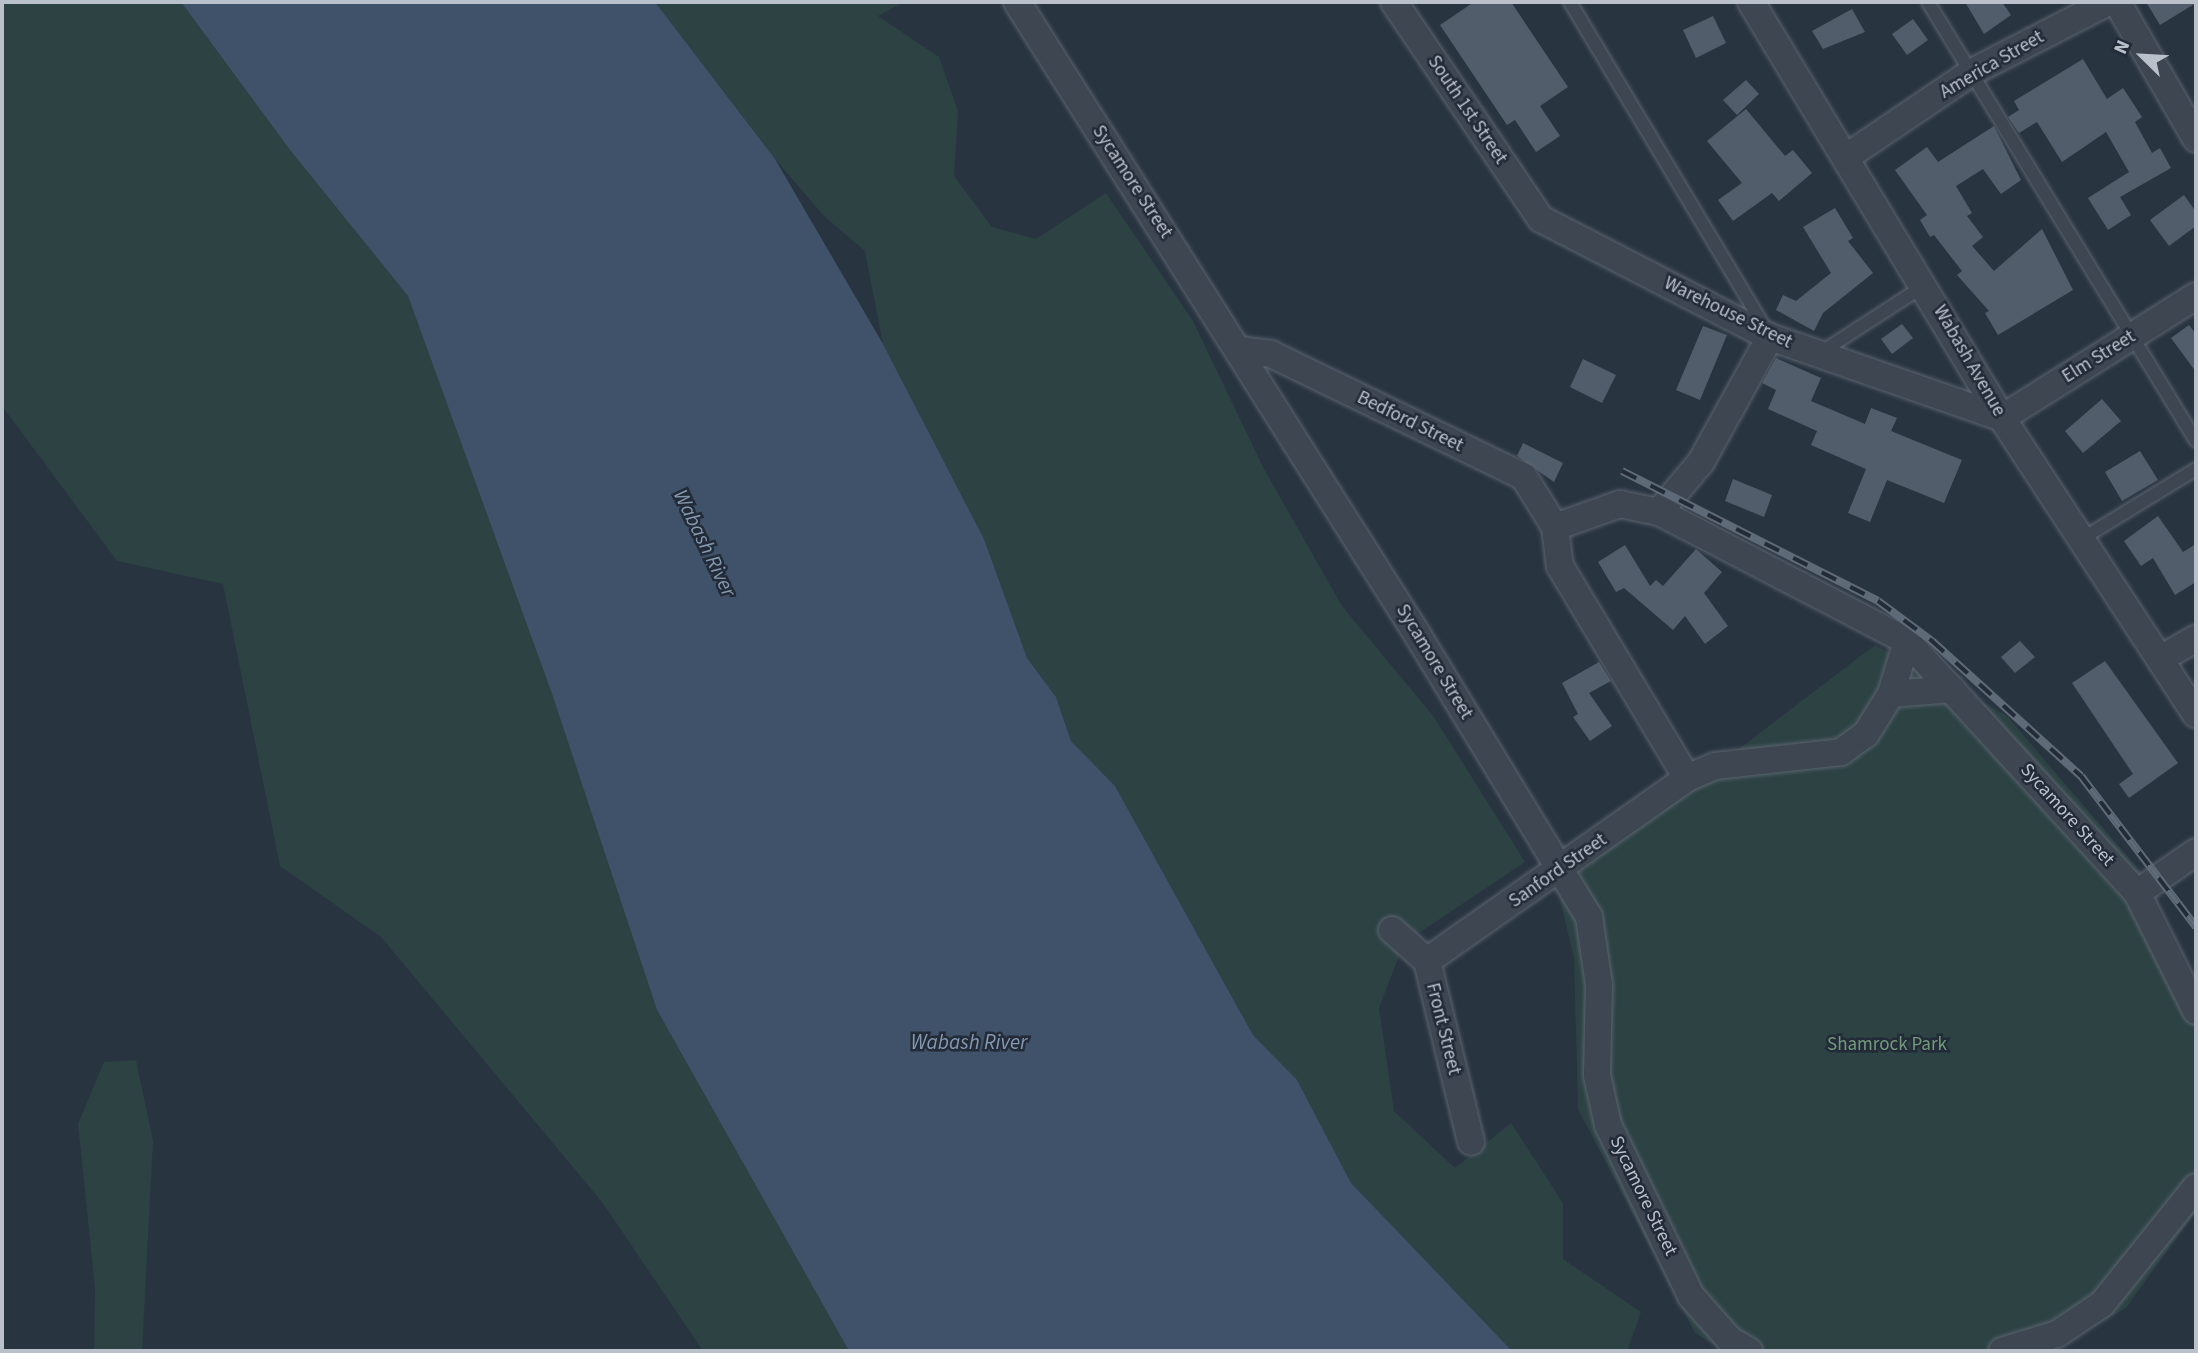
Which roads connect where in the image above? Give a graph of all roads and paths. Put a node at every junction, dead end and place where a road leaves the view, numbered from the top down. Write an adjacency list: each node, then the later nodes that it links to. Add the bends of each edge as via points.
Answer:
1 (1017, 2): 16 (street, Sycamore Street)
2 (1394, 2): 11 (street, South 1st Street)
3 (1570, 2): 15 (lane)
4 (1751, 2): 10 (street, Wabash Avenue)
5 (1928, 2): 8 (lane)
6 (2108, 2): 8 (street, America Street)
7 (2117, 2): 9 (street)
8 (1972, 72): 10 (street, America Street); 14 (lane)
9 (2196, 139)
10 (1845, 158): 12 (street, Wabash Avenue)
11 (1541, 219): 15 (street, Warehouse Street)
12 (1926, 285): 17 (lane); 18 (street, Wabash Avenue)
13 (2196, 296): 14 (street, Elm Street)
14 (2132, 335): 18 (street, Elm Street); 19 (lane)
15 (1770, 337): 17 (street, Warehouse Street); 21 (street, via 1701,463)
16 (1240, 350): 22 (street, Bedford Street, via 1271,354 1524,477); 32 (street, Sycamore Street)
17 (1819, 354): 18 (street, Warehouse Street)
18 (2002, 418): 23 (street, Wabash Avenue)
19 (2196, 441)
20 (2196, 469): 23 (lane)
21 (1659, 512): 22 (street, via 1620,504); 25 (street, Sycamore Street)
22 (1555, 527): 30 (street, Bedford Street, via 1560,566)
23 (2080, 540): 26 (street, Wabash Avenue)
24 (2196, 638): 26 (street)
25 (1907, 641): 27 (street, Sycamore Street); 28 (street, Sanford Street)
26 (2162, 658): 29 (street, Wabash Avenue)
27 (1952, 689): 28 (street); 33 (street, Sycamore Street)
28 (1891, 694): 30 (street, Sanford Street, via 1866,734 1841,752 1715,766)
29 (2196, 714)
30 (1687, 778): 32 (street, Sanford Street)
31 (2196, 852): 33 (street)
32 (1560, 870): 35 (street, Sanford Street); 39 (street, Sycamore Street, via 1589,917 1595,939 1597,1075 1608,1125 1691,1296 1730,1340)
33 (2137, 893): 36 (street, Sycamore Street)
34 (1392, 930): 35 (street, Front Street)
35 (1427, 961): 37 (street, Front Street)
36 (2196, 1011)
37 (1471, 1142)
38 (2196, 1187): 40 (street, via 2102,1304 2057,1334)
39 (1749, 1351)
40 (2002, 1351)

